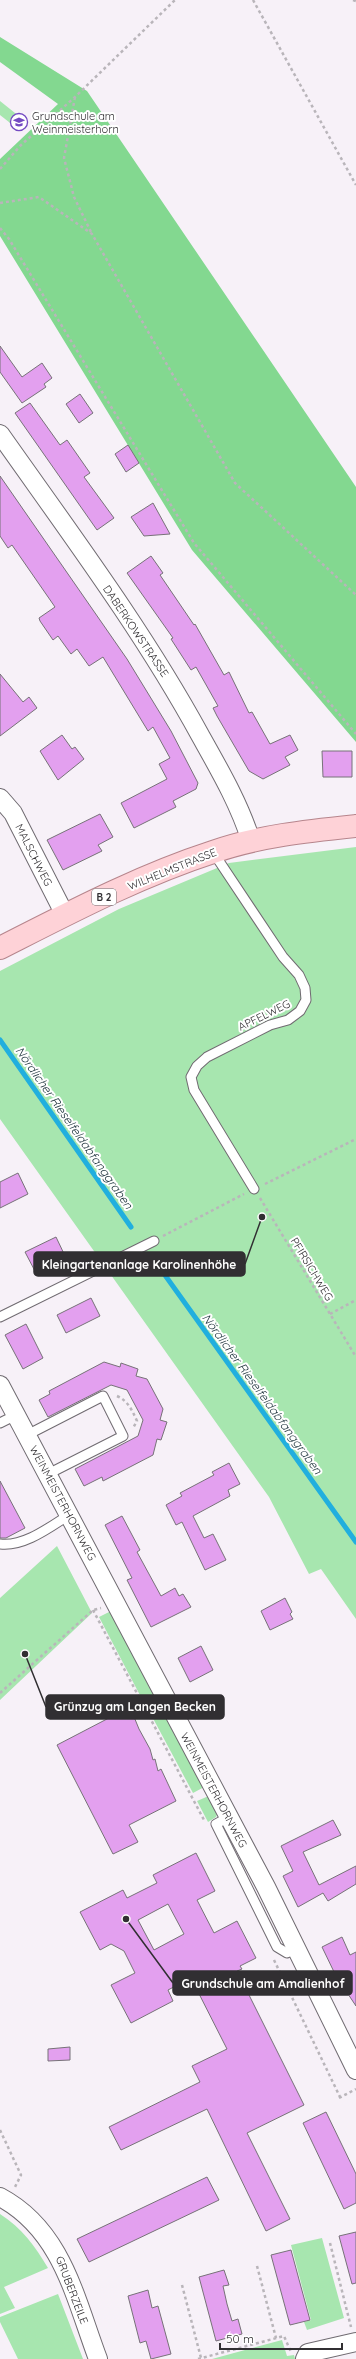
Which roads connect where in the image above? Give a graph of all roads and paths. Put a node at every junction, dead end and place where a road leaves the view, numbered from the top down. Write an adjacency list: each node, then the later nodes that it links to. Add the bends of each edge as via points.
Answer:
1 (175, 0): 3 (path)
2 (253, 0): 5 (path)
3 (75, 97): 4 (path, via 21,145); 8 (path, via 64,158 74,196)
4 (0, 169)
5 (356, 185)
6 (0, 202): 8 (path, via 39,197)
7 (0, 228): 11 (path, via 194,543)
8 (92, 234): 10 (path, via 236,483)
9 (0, 434): 14 (street, DABERKOWSTRASSE, via 122,608 174,689 242,813)
10 (356, 595)
11 (356, 734)
12 (0, 798): 16 (street, MALSCHWEG, via 13,813)
13 (356, 826): 14 (main road, WILHELMSTRASSE / B 2)
14 (251, 841): 15 (main road, WILHELMSTRASSE / B 2)
15 (213, 852): 16 (main road, WILHELMSTRASSE / B 2, via 142,880); 18 (lane, APFELWEG, via 283,957 299,975 305,988 306,1000 300,1010 288,1020 270,1025 207,1057 197,1066 192,1077 194,1090)
16 (66, 915): 17 (main road, WILHELMSTRASSE / B 2)
17 (0, 948)
18 (254, 1189): 21 (path, PFIRSICHWEG)
19 (154, 1241): 22 (lane)
20 (356, 1300): 21 (path)
21 (330, 1314): 23 (path, PFIRSICHWEG)
22 (0, 1317)
23 (356, 1357)
24 (0, 1385): 25 (street, WEINMEISTERHORNWEG)
25 (16, 1415): 26 (lane); 27 (street, WEINMEISTERHORNWEG)
26 (0, 1424)
27 (27, 1435): 28 (street, WEINMEISTERHORNWEG); 28 (lane, via 103,1396 123,1436)
28 (48, 1474): 29 (street, WEINMEISTERHORNWEG)
29 (69, 1515): 30 (lane, via 25,1539); 31 (street, WEINMEISTERHORNWEG)
30 (0, 1544)
31 (116, 1602): 32 (path, via 93,1610); 33 (street, WEINMEISTERHORNWEG, via 229,1817)
32 (0, 1693)
33 (356, 2070)
34 (356, 2089): 35 (path)
35 (339, 2098)
36 (0, 2130): 37 (path, via 21,2175)
37 (6, 2194): 45 (street, GRUBERZEILE, via 38,2226 59,2254)
38 (330, 2244): 42 (path)
39 (257, 2266): 41 (path)
40 (182, 2285): 46 (path)
41 (276, 2338): 43 (path); 44 (path, via 284,2336 289,2351)
42 (355, 2342): 44 (street, via 308,2354)
43 (206, 2358): 46 (path)
44 (306, 2358)
45 (98, 2359)
46 (199, 2359)

